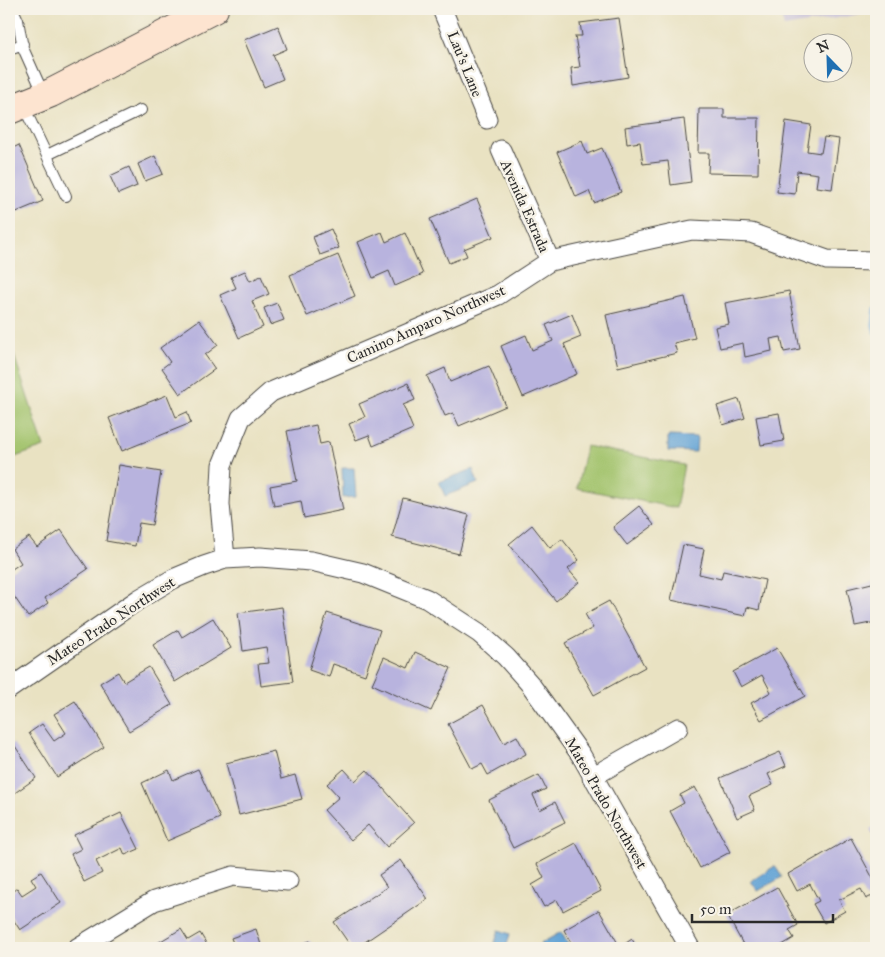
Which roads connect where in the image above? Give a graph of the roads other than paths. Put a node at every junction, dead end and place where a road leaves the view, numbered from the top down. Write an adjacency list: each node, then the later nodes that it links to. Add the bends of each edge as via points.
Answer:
1 (13, 9): 4 (lane)
2 (214, 9): 6 (main road)
3 (442, 9): 8 (street, Lau's Lane)
4 (23, 44): 5 (lane); 6 (lane)
5 (9, 49)
6 (25, 104): 10 (lane)
7 (141, 110): 10 (lane)
8 (487, 119)
9 (501, 150): 12 (street, Avenida Estrada)
10 (47, 155): 11 (lane)
11 (66, 196)
12 (550, 261): 13 (street, Camino Amparo Northwest, via 692,230 750,233 827,260); 14 (street, Camino Amparo Northwest, via 498,295 271,392 241,418 222,466 220,504)
13 (876, 261)
14 (225, 560): 15 (street, Mateo Prado Northwest, via 173,579 94,628); 17 (street, Mateo Prado Northwest, via 260,557 311,561 363,573 426,599 479,633 512,664 576,747)
15 (9, 689)
16 (678, 728): 17 (street)
17 (592, 777): 20 (street, Mateo Prado Northwest)
18 (288, 881): 19 (street, via 233,876 154,901)
19 (77, 948)
20 (690, 948)

